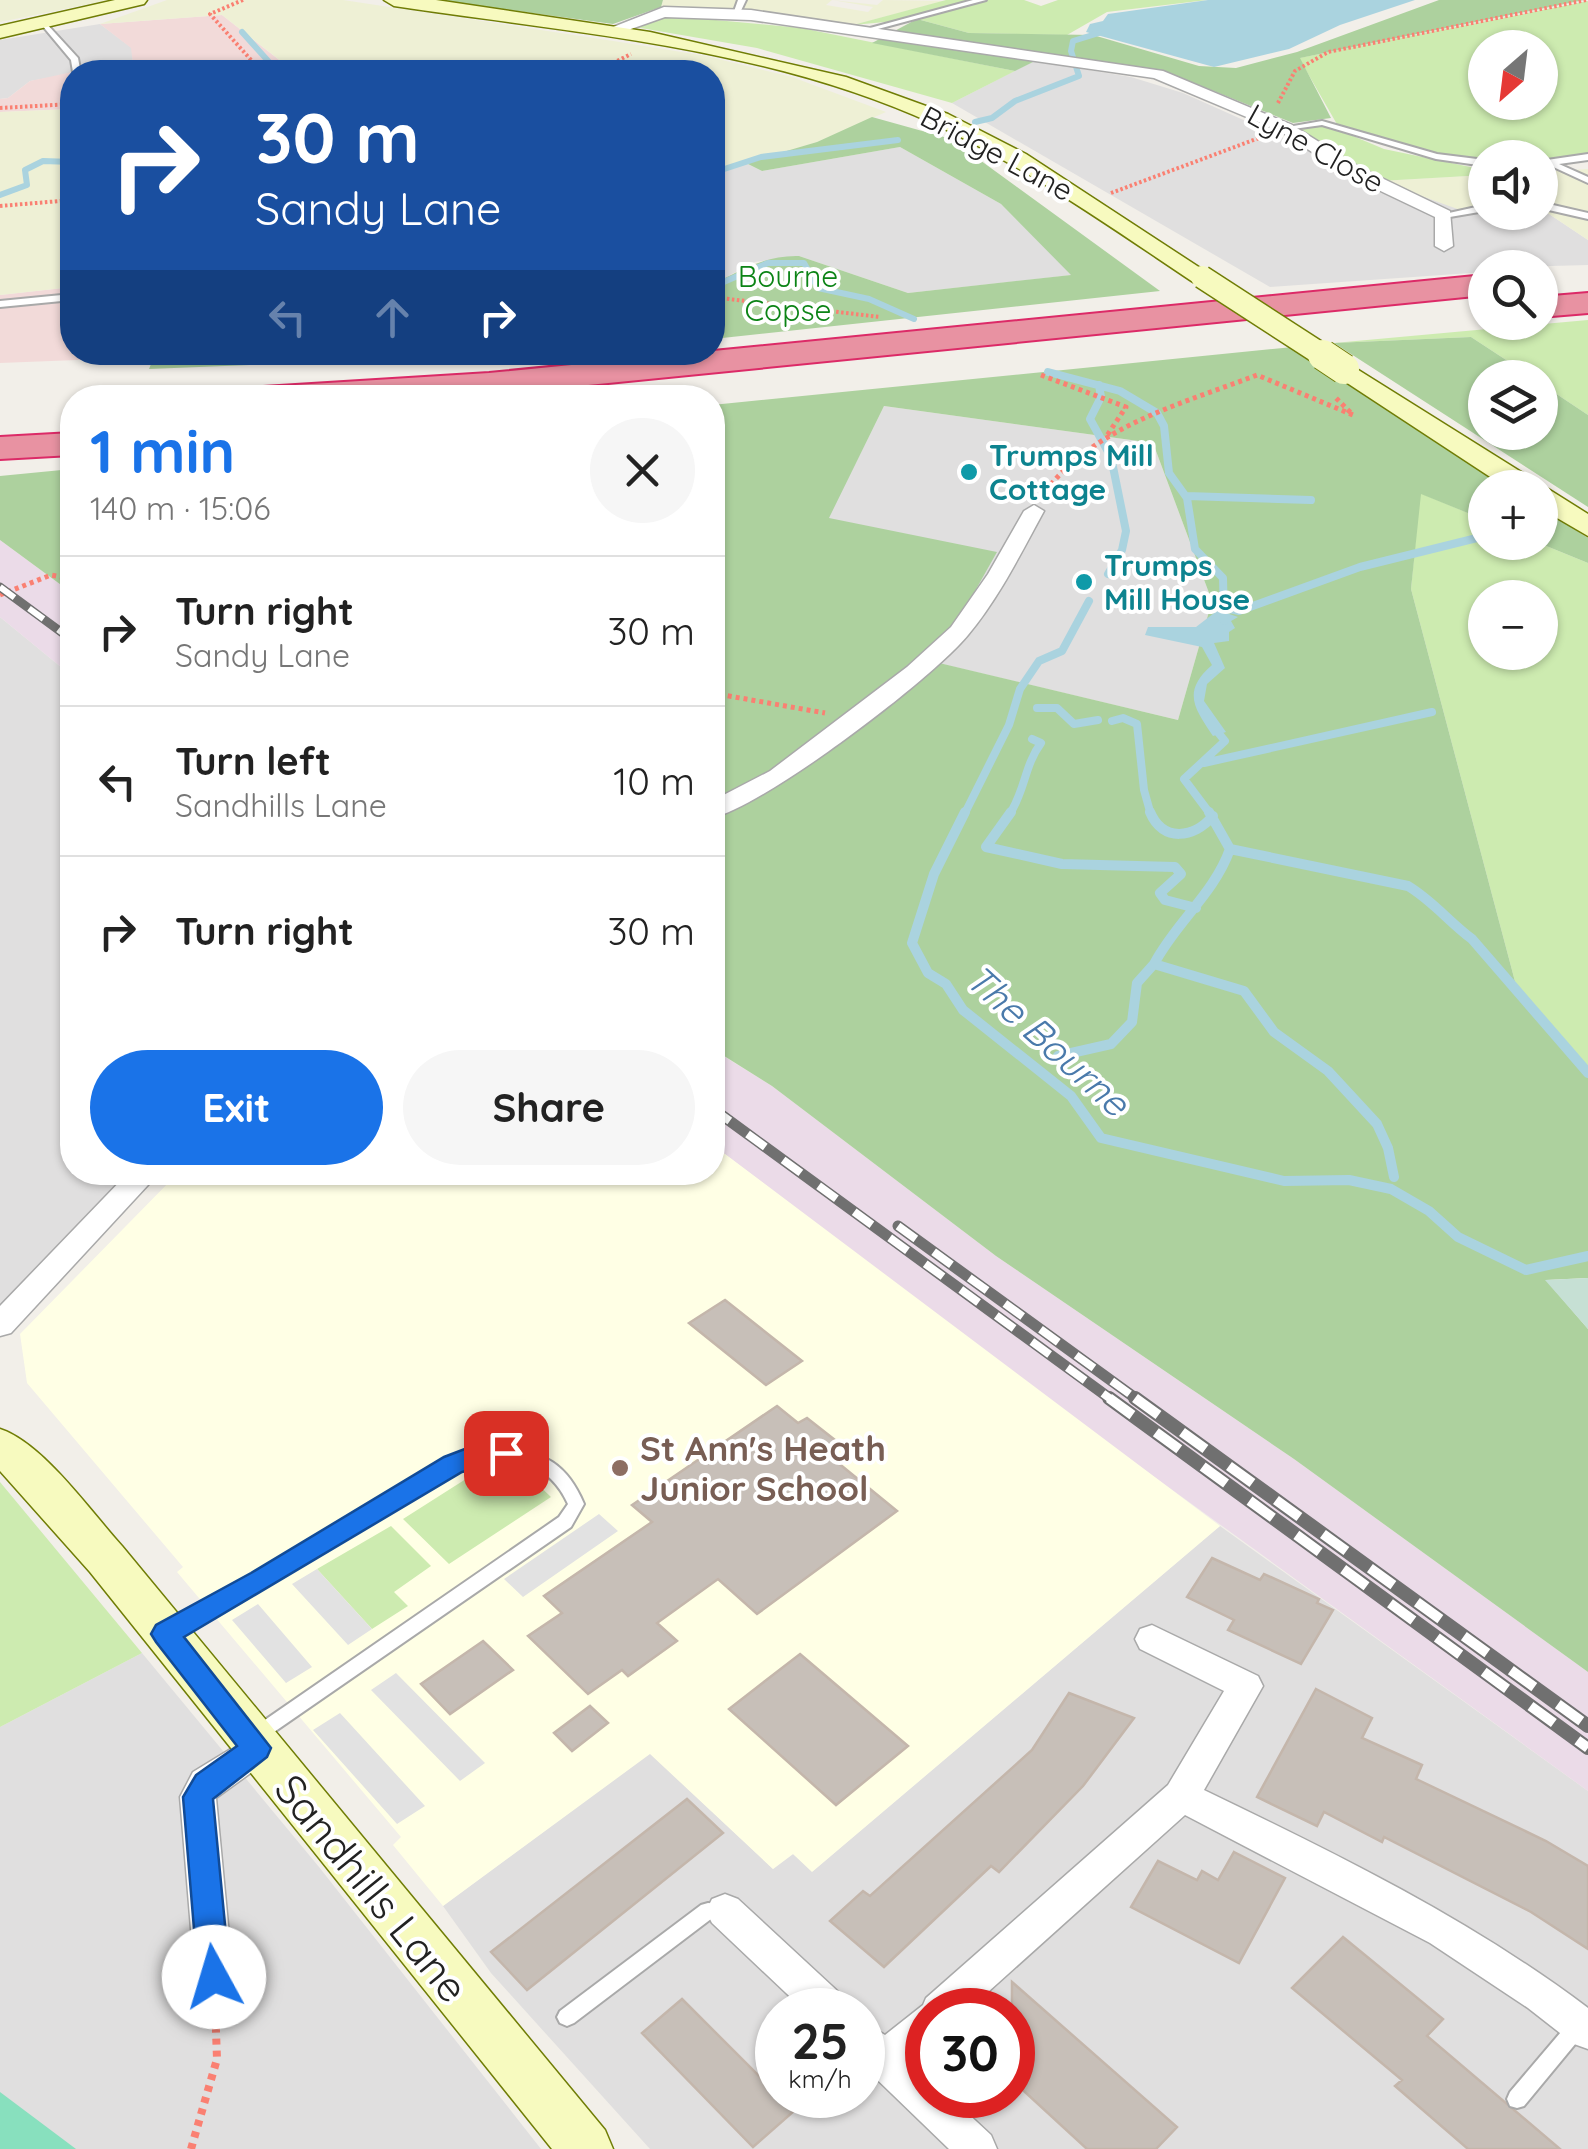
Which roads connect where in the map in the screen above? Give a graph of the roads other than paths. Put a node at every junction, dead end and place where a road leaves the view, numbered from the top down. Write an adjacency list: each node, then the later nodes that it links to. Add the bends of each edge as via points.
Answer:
1 (137, 0): 5 (street)
2 (394, 0): 6 (street, Bridge Lane)
3 (982, 0): 7 (lane)
4 (739, 8): 6 (street, Lyne Close, via 664,12); 7 (street, Lyne Close)
5 (45, 24): 8 (street); 9 (lane)
6 (610, 31): 35 (street, Bridge Lane, bridge, via 769,62 900,102 992,145)
7 (863, 31): 10 (street, Lyne Close, via 1157,74)
8 (0, 32)
9 (75, 60)
10 (1280, 125): 12 (lane, via 1338,126); 18 (street, Lyne Close)
11 (1588, 157): 13 (lane)
12 (1468, 161)
13 (1558, 161)
14 (1558, 168): 15 (lane)
15 (1588, 180)
16 (1558, 209): 19 (lane)
17 (1468, 211): 18 (lane)
18 (1444, 216): 20 (street)
19 (1588, 216)
20 (1444, 246)
21 (1588, 276): 22 (highway)
22 (1558, 278)
23 (1468, 287): 29 (highway)
24 (60, 298): 26 (lane)
25 (1588, 303): 27 (highway)
26 (0, 304)
27 (1558, 306)
28 (1468, 315): 32 (highway)
29 (725, 361)
30 (680, 365): 31 (highway)
31 (473, 385)
32 (725, 389)
33 (60, 445): 34 (highway)
34 (0, 448)
35 (1499, 470)
36 (1558, 508): 38 (street)
37 (1034, 511): 39 (street, via 959,632 778,776)
38 (1588, 527)
39 (725, 804)
40 (134, 1185): 41 (street)
41 (0, 1325)
42 (0, 1446): 43 (street, Sandhills Lane)
43 (166, 1634): 45 (street, Sandhills Lane); 45 (lane, via 470,1457 523,1455 566,1482 576,1504 565,1522)
44 (1152, 1640): 46 (street, via 1246,1686)
45 (253, 1744): 48 (street, via 198,1797); 55 (street, Sandhills Lane)
46 (1181, 1796): 50 (street); 52 (street, via 1468,1945)
47 (725, 1911): 49 (street); 51 (lane, via 708,1911)
48 (214, 1977)
49 (807, 1988)
50 (965, 1988)
51 (567, 2016)
52 (1584, 2028): 54 (lane)
53 (885, 2061): 56 (street)
54 (1517, 2099)
55 (586, 2149)
56 (977, 2149)

